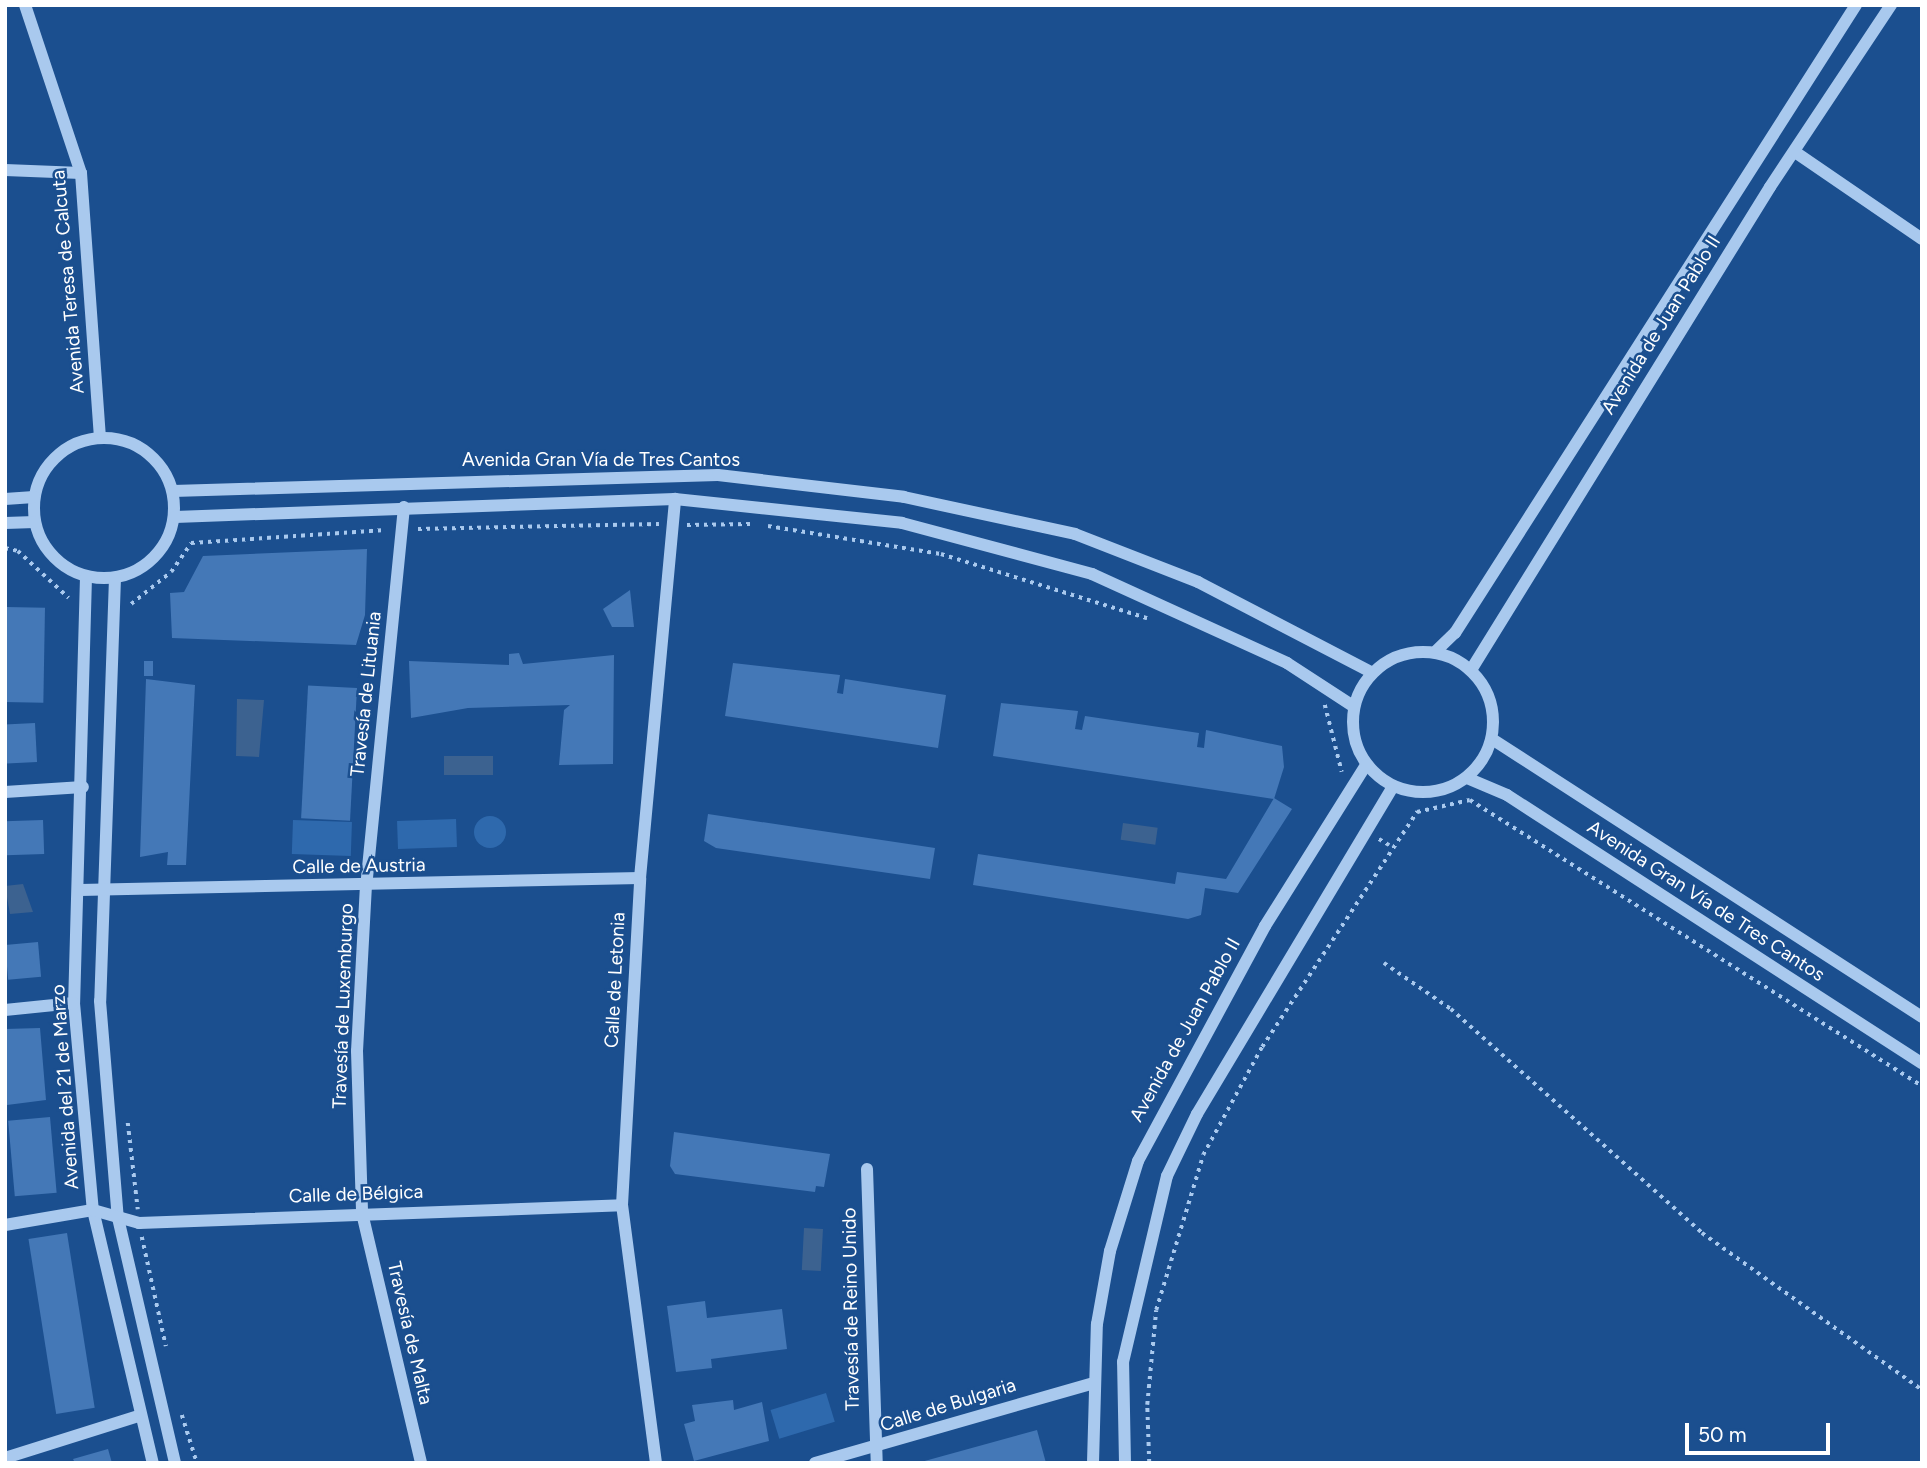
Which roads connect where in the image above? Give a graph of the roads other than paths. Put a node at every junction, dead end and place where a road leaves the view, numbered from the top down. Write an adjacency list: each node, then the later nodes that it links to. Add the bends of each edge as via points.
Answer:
1 (25, 5): 6 (street, Avenida Teresa de Calcuta)
2 (1856, 5): 19 (street, Avenida de Juan Pablo II, via 1455,633)
3 (1891, 5): 4 (street, Avenida de Juan Pablo II)
4 (1795, 152): 7 (street); 20 (street, Avenida de Juan Pablo II)
5 (5, 170): 6 (street)
6 (80, 173): 8 (street, Avenida Teresa de Calcuta)
7 (1922, 239)
8 (100, 437): 9 (street, via 146,451); 10 (street, via 57,456)
9 (173, 491): 14 (street); 21 (street, Avenida Gran Vía de Tres Cantos, via 719,475 904,497 1075,534 1198,582)
10 (34, 497): 11 (street); 15 (street)
11 (5, 499)
12 (675, 499): 13 (street, Avenida Gran Vía de Tres Cantos); 22 (street, Avenida Gran Vía de Tres Cantos, via 902,523 1093,574 1287,663); 29 (street, Calle de Letonia, via 677,525)
13 (404, 507): 14 (street, Avenida Gran Vía de Tres Cantos); 30 (street, Travesía de Lituania)
14 (175, 517): 18 (street, via 155,558)
15 (35, 522): 16 (street); 17 (street, via 52,556)
16 (5, 523)
17 (86, 576): 18 (street); 26 (street, Avenida del 21 de Marzo, via 89,618)
18 (115, 578): 32 (street, via 109,617)
19 (1435, 652): 20 (street); 21 (street, via 1402,654)
20 (1471, 670): 23 (street, via 1488,693)
21 (1371, 673): 22 (street)
22 (1353, 706): 24 (street, via 1354,743)
23 (1492, 739): 25 (street); 35 (street, Avenida Gran Vía de Tres Cantos)
24 (1366, 765): 27 (street); 43 (street, Avenida de Juan Pablo II, via 1157,1114 1110,1251)
25 (1467, 778): 27 (street, via 1443,790); 36 (street, Avenida Gran Vía de Tres Cantos, via 1507,795)
26 (82, 787): 28 (street); 31 (street, Avenida del 21 de Marzo)
27 (1393, 787): 54 (street, via 1196,1114 1167,1176 1123,1362)
28 (5, 792)
29 (640, 878): 30 (street, Calle de Austria); 38 (street, Calle de Letonia)
30 (366, 885): 32 (street, Calle de Austria); 40 (street, Travesía de Luxemburgo, via 357,1051)
31 (80, 890): 32 (street, Calle de Austria); 33 (street, Avenida del 21 de Marzo)
32 (102, 890): 41 (street, via 100,1001)
33 (74, 1003): 34 (street); 39 (street, Avenida del 21 de Marzo)
34 (5, 1010)
35 (1922, 1017)
36 (1922, 1063)
37 (867, 1169): 45 (street, Travesía de Reino Unido)
38 (622, 1205): 40 (street, Calle de Bélgica); 50 (street, Calle de Letonia)
39 (93, 1210): 41 (street, Calle de Bélgica); 42 (street); 44 (street, Avenida del 21 de Marzo)
40 (362, 1213): 41 (street, Calle de Bélgica, via 139,1223); 49 (street, Travesía de Malta)
41 (118, 1218): 48 (street)
42 (5, 1225)
43 (1091, 1384): 45 (street, Calle de Bulgaria); 53 (street, Avenida de Juan Pablo II)
44 (138, 1416): 46 (street); 47 (street, Avenida del 21 de Marzo)
45 (873, 1447): 51 (street, Calle de Bulgaria); 52 (street, Travesía de Reino Unido)
46 (5, 1458)
47 (153, 1463)
48 (175, 1463)
49 (421, 1463)
50 (656, 1463)
51 (815, 1463)
52 (877, 1463)
53 (1093, 1463)
54 (1125, 1463)

